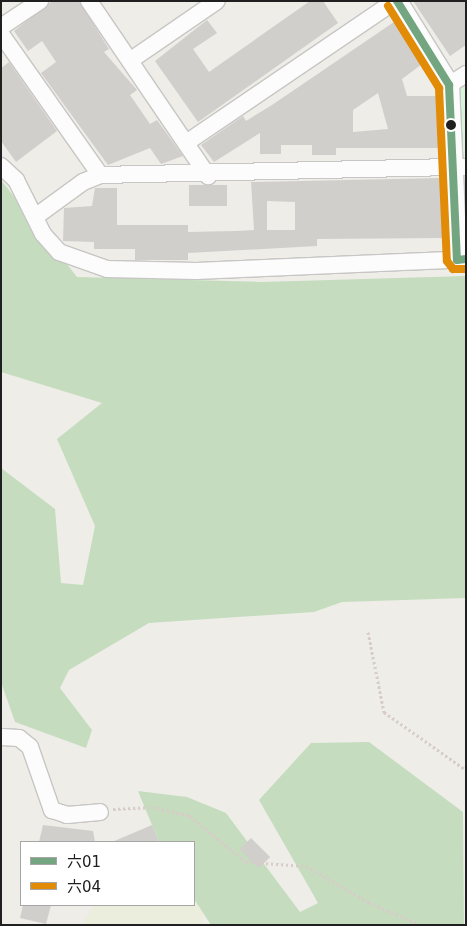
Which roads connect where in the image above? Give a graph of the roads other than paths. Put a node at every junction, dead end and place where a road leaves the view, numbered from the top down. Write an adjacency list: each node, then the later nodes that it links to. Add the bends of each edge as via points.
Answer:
1 (40, 1): 5 (street)
2 (89, 1): 7 (street)
3 (217, 1): 7 (street)
4 (396, 1): 9 (street); 10 (street)
5 (1, 27)
6 (1, 34): 13 (street)
7 (131, 60): 10 (street)
8 (466, 74): 9 (street)
9 (449, 85): 12 (street)
10 (186, 143): 14 (street)
11 (1, 166): 15 (street, via 16,180)
12 (460, 167): 14 (street); 16 (street)
13 (100, 175): 14 (street); 15 (street, via 83,182)
14 (208, 176)
15 (35, 217): 16 (street, via 59,252 107,269 196,271)
16 (461, 260)
17 (1, 736): 18 (street, via 19,738 30,747 52,810 67,815)
18 (100, 812)

